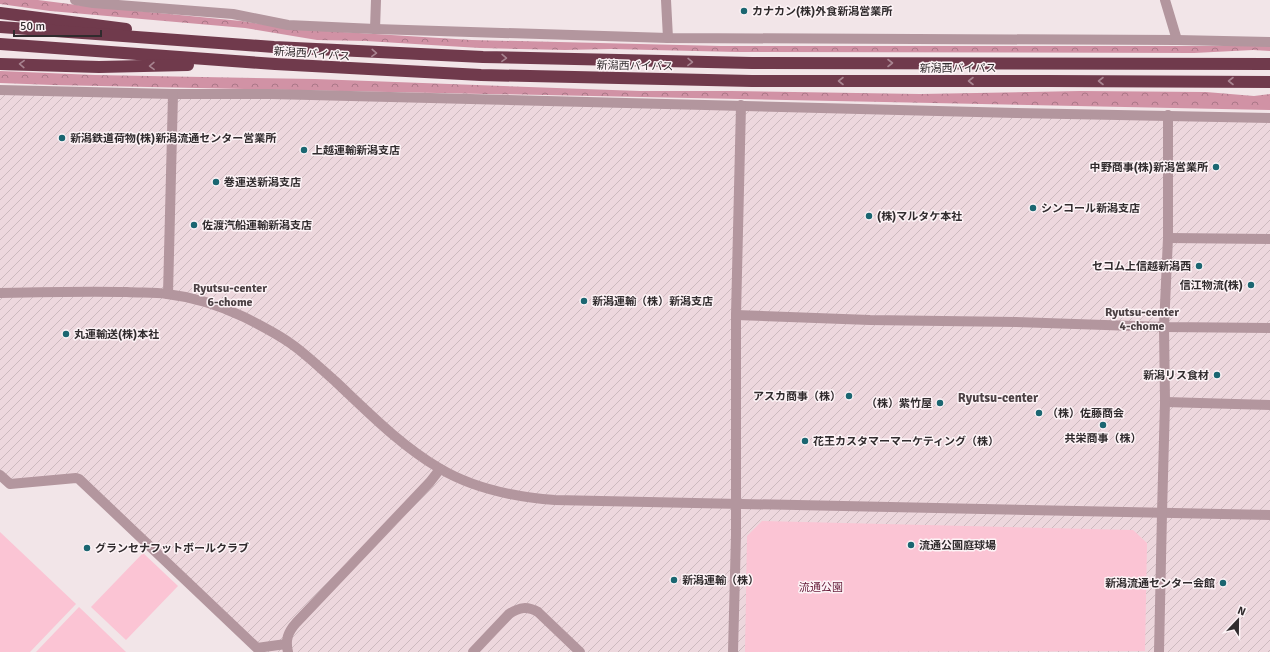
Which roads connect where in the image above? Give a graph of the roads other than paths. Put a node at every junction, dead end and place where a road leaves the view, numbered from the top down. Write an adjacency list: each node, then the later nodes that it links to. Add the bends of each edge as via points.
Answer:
1 (75, 0): 7 (street, via 233,14 288,25)
2 (376, 0): 7 (street)
3 (666, 0): 8 (street)
4 (1165, 0): 9 (street)
5 (0, 13): 12 (highway)
6 (0, 27): 12 (highway, 新潟西バイパス)
7 (375, 29): 8 (street)
8 (668, 38): 9 (street)
9 (1177, 40): 10 (street)
10 (1270, 42)
11 (0, 44): 14 (highway, 新潟西バイパス)
12 (274, 47): 15 (highway, 新潟西バイパス, one-way to 15, via 483,57 752,63)
13 (0, 64): 14 (highway, one-way to 13)
14 (275, 64): 16 (highway, 新潟西バイパス, one-way to 14, via 744,81 481,75)
15 (1270, 64)
16 (1270, 82)
17 (0, 90): 18 (street)
18 (172, 94): 19 (street); 25 (street)
19 (741, 105): 20 (street); 26 (street)
20 (1168, 115): 21 (street); 22 (street)
21 (1270, 118)
22 (1168, 238): 23 (street); 27 (street)
23 (1270, 239)
24 (0, 293): 25 (street, via 88,291)
25 (168, 294): 31 (street, via 223,308 290,343 399,441)
26 (736, 315): 27 (street); 33 (street)
27 (1164, 327): 28 (street); 29 (street)
28 (1270, 328)
29 (1165, 402): 30 (street); 34 (street)
30 (1270, 405)
31 (440, 469): 33 (street, via 481,487 529,498); 36 (street, via 296,623 287,636)
32 (0, 475): 36 (street, via 10,484 79,479 258,648)
33 (736, 504): 34 (street); 39 (street)
34 (1162, 513): 35 (street); 40 (street)
35 (1270, 515)
36 (287, 648)
37 (473, 652): 38 (street, via 510,614 524,607 538,612)
38 (580, 652)
39 (733, 652)
40 (1159, 652)

